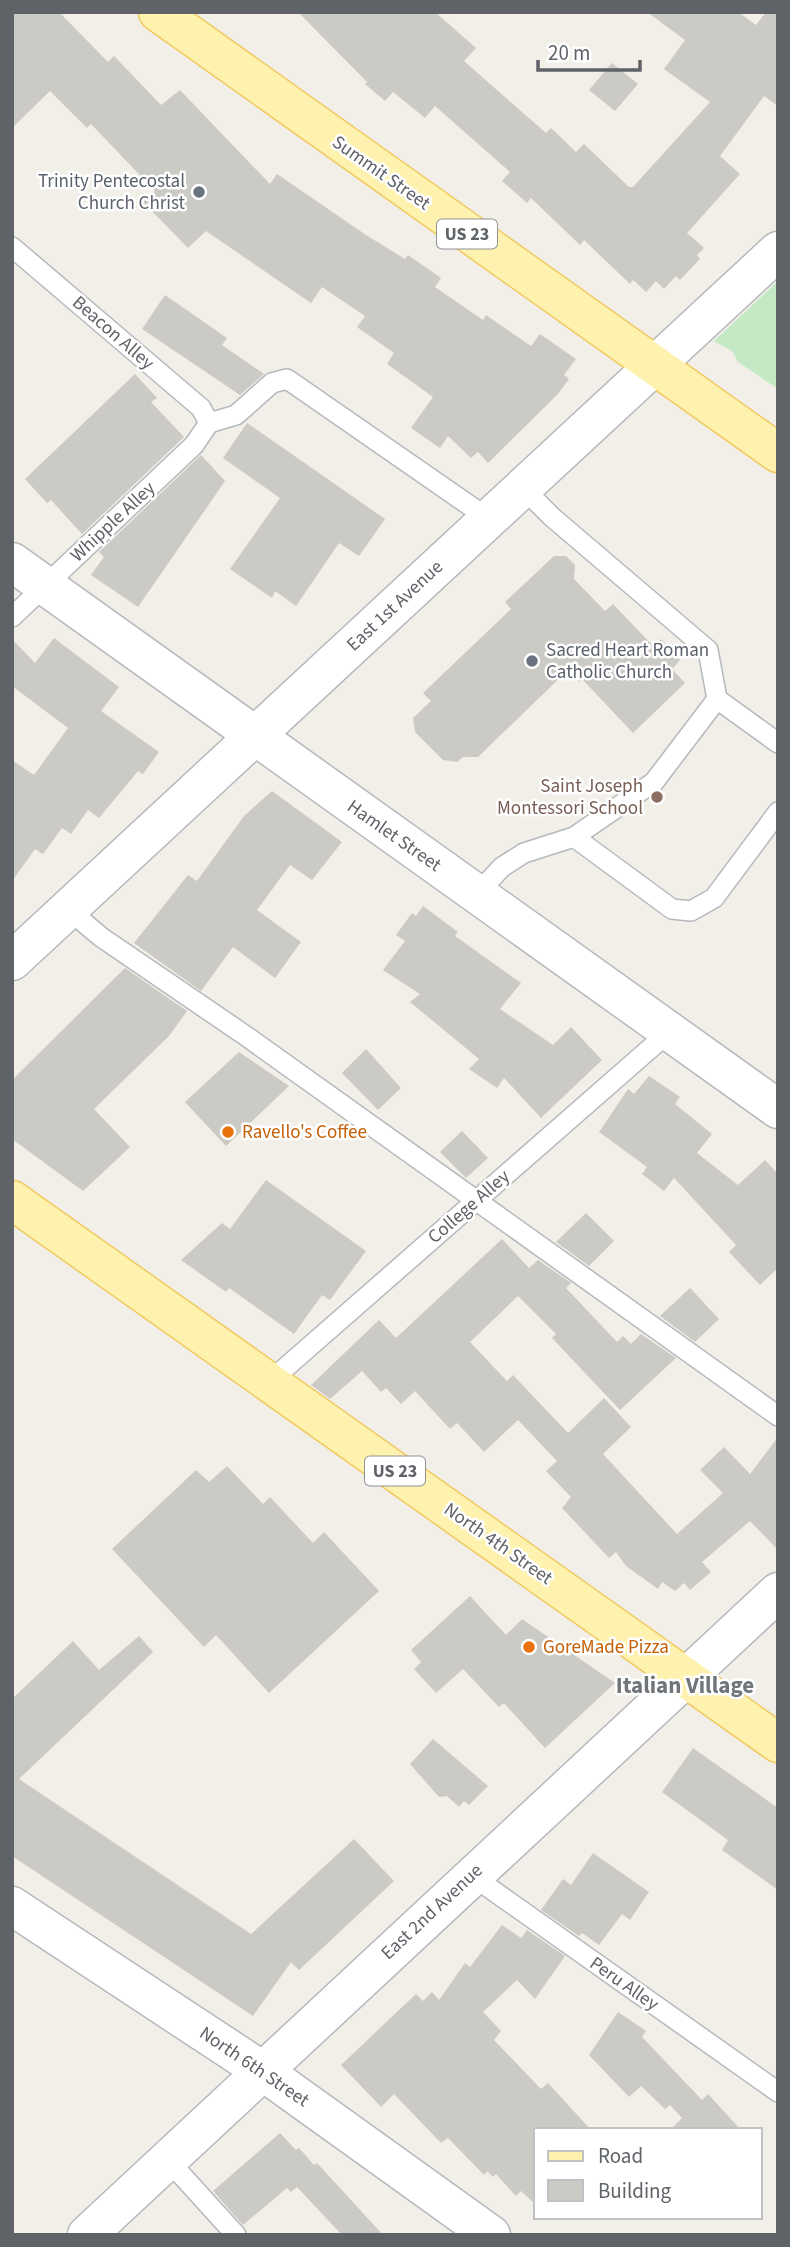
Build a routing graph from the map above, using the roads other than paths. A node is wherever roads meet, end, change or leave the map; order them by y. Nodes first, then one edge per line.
1 (158, 12) edge
2 (12, 247) edge
3 (778, 251) edge
4 (654, 366) junction
5 (209, 423) junction
6 (778, 453) edge
7 (523, 488) junction
8 (489, 519) junction
9 (12, 562) edge
10 (46, 586) junction
11 (12, 617) edge
12 (717, 699) junction
13 (255, 737) junction
14 (778, 743) edge
15 (778, 812) edge
16 (574, 837) junction
17 (476, 895) junction
18 (68, 910) junction
19 (12, 961) edge
20 (669, 1032) junction
21 (778, 1109) edge
22 (12, 1200) edge
23 (476, 1201) junction
24 (269, 1382) junction
25 (778, 1416) edge
26 (778, 1592) edge
27 (684, 1678) junction
28 (778, 1743) edge
29 (471, 1875) junction
30 (12, 1906) edge
31 (261, 2070) junction
32 (778, 2092) edge
33 (167, 2160) junction
34 (87, 2235) edge
35 (236, 2235) edge
36 (491, 2235) edge

1 - 4 main road, Summit Street / US 23
2 - 5 lane, Beacon Alley
3 - 4 street, East 1st Avenue
4 - 6 main road, Summit Street / US 23
4 - 7 street, East 1st Avenue
5 - 8 lane
5 - 10 lane, Whipple Alley
7 - 8 street, East 1st Avenue
7 - 12 lane
8 - 13 street, East 1st Avenue
9 - 10 street, Hamlet Street
10 - 11 lane, Whipple Alley
10 - 13 street, Hamlet Street
12 - 14 lane
12 - 16 lane
13 - 17 street, Hamlet Street
13 - 18 street, East 1st Avenue
15 - 16 lane
16 - 17 lane
17 - 20 street, Hamlet Street
18 - 19 street, East 1st Avenue
18 - 23 lane
20 - 21 street, Hamlet Street
20 - 23 lane, College Alley
22 - 24 main road, North 4th Street / US 23
23 - 24 lane, College Alley
23 - 25 lane
24 - 27 main road, North 4th Street / US 23
26 - 27 street, East 2nd Avenue
27 - 28 main road, North 4th Street / US 23
27 - 29 street, East 2nd Avenue
29 - 31 street, East 2nd Avenue
29 - 32 lane, Peru Alley
30 - 31 street, North 6th Street
31 - 33 street, East 2nd Avenue
31 - 36 street, North 6th Street
33 - 34 street, East 2nd Avenue
33 - 35 lane

